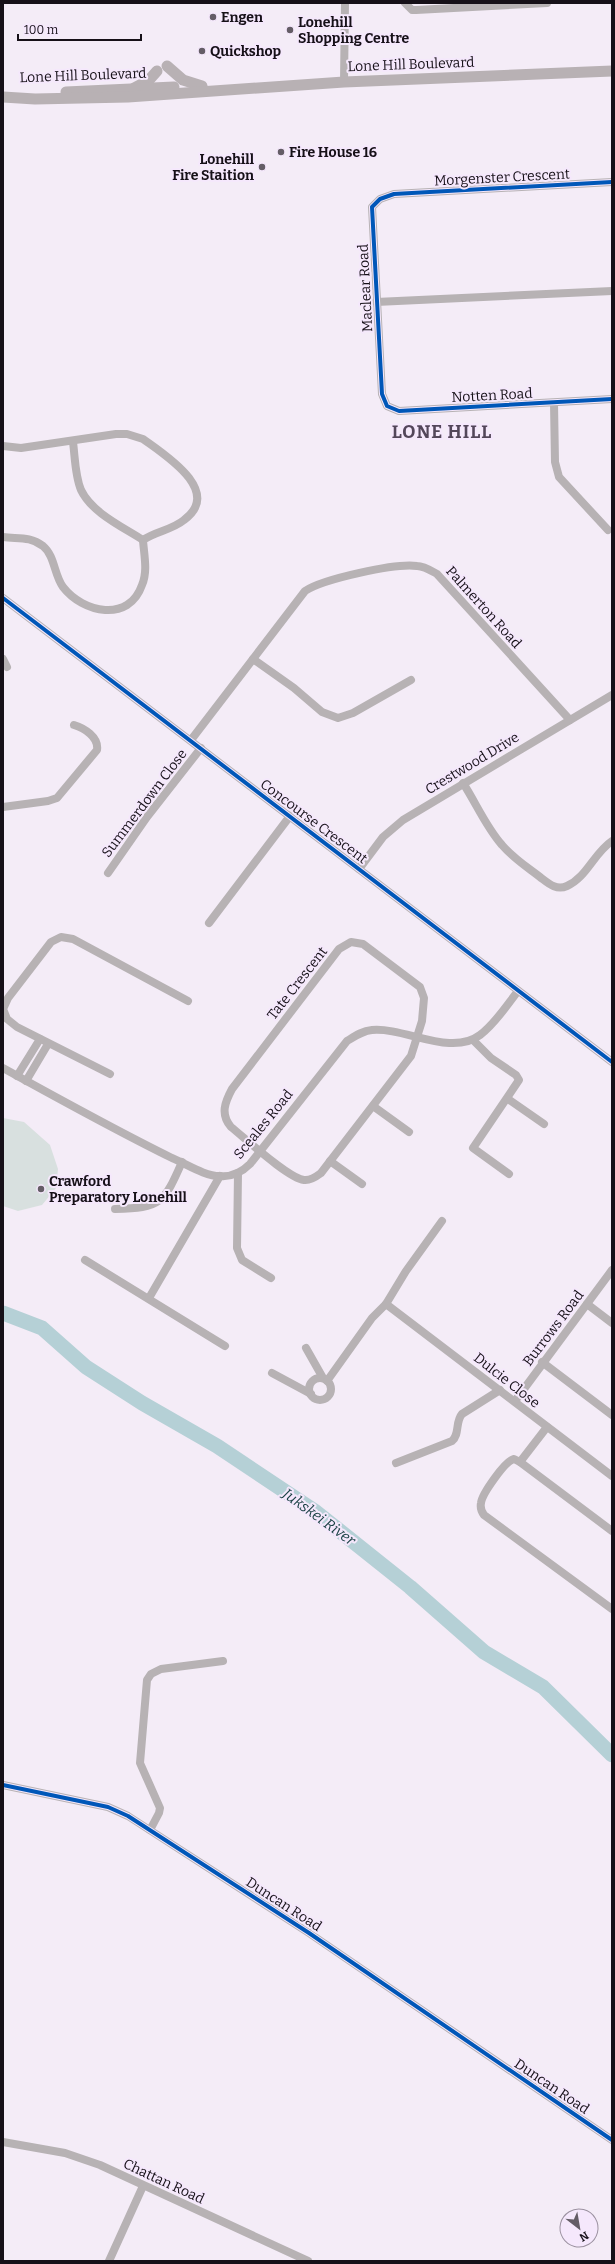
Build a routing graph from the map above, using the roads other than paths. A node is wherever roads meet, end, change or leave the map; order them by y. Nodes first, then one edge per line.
1 (345, 3) edge
2 (405, 3) edge
3 (547, 3) edge
4 (486, 5) edge
5 (612, 71) edge
6 (344, 82) junction
7 (207, 88) junction
8 (132, 89) junction
9 (3, 92) edge
10 (3, 97) edge
11 (612, 182) edge
12 (394, 194) joint
13 (612, 291) edge
14 (376, 302) junction
15 (382, 394) joint
16 (612, 399) edge
17 (554, 403) junction
18 (73, 442) junction
19 (3, 446) edge
20 (608, 530) dead end
21 (3, 537) edge
22 (143, 540) junction
23 (3, 598) edge
24 (253, 659) junction
25 (411, 680) dead end
26 (612, 695) edge
27 (570, 720) junction
28 (74, 725) dead end
29 (190, 740) junction
30 (201, 748) junction
31 (463, 783) junction
32 (3, 807) edge
33 (290, 816) junction
34 (612, 841) edge
35 (359, 869) junction
36 (108, 873) dead end
37 (209, 923) dead end
38 (518, 991) junction
39 (188, 1001) dead end
40 (416, 1036) junction
41 (40, 1039) junction
42 (473, 1040) junction
43 (48, 1044) junction
44 (612, 1062) edge
45 (3, 1068) edge
46 (110, 1074) dead end
47 (17, 1076) junction
48 (26, 1081) junction
49 (508, 1099) junction
50 (373, 1106) junction
51 (544, 1124) dead end
52 (410, 1132) dead end
53 (259, 1149) junction
54 (330, 1161) junction
55 (182, 1162) junction
56 (238, 1173) junction
57 (509, 1174) dead end
58 (220, 1176) junction
59 (362, 1184) dead end
60 (115, 1209) dead end
61 (442, 1220) dead end
62 (85, 1260) dead end
63 (612, 1270) edge
64 (272, 1278) dead end
65 (149, 1298) junction
66 (386, 1304) junction
67 (587, 1304) junction
68 (612, 1323) edge
69 (225, 1346) dead end
70 (306, 1348) dead end
71 (542, 1362) junction
72 (272, 1373) dead end
73 (325, 1379) junction
74 (500, 1390) junction
75 (311, 1394) junction
76 (515, 1401) junction
77 (612, 1414) edge
78 (547, 1427) junction
79 (396, 1462) dead end
80 (520, 1462) junction
81 (612, 1476) edge
82 (612, 1531) edge
83 (612, 1609) edge
84 (223, 1661) dead end
85 (3, 1785) edge
86 (150, 1830) junction
87 (612, 2140) edge
88 (3, 2142) edge
89 (142, 2186) junction
90 (109, 2261) edge
91 (308, 2261) edge

1 - 6 street
2 - 4 street
3 - 4 street
5 - 6 street, Lone Hill Boulevard
6 - 7 street, Lone Hill Boulevard
7 - 8 street, Lone Hill Boulevard
7 - 8 street
7 - 10 street, Lone Hill Boulevard
8 - 9 street, Lone Hill Boulevard
11 - 12 street, Morgenster Crescent
12 - 14 street, Maclear Road
13 - 14 street
14 - 15 street, Maclear Road
15 - 17 street, Notten Road
16 - 17 street, Notten Road
17 - 20 street
18 - 19 street
18 - 22 street
18 - 22 street
21 - 22 street
23 - 29 street, Concourse Crescent
24 - 25 street
24 - 27 street, Palmerton Road
24 - 29 street, Palmerton Road
26 - 27 street, Crestwood Drive
27 - 31 street, Crestwood Drive
28 - 32 street
29 - 30 street, Concourse Crescent
30 - 33 street, Concourse Crescent
30 - 36 street, Summerdown Close
31 - 34 street
31 - 35 street, Crestwood Drive
33 - 35 street, Concourse Crescent
33 - 37 street
35 - 38 street, Concourse Crescent
38 - 42 street
38 - 44 street, Concourse Crescent
39 - 41 street
40 - 42 street, Sceales Road
40 - 50 street
40 - 53 street, Sceales Road
40 - 53 street, Tate Crescent
41 - 43 street
41 - 47 street
42 - 49 street
43 - 46 street
43 - 48 street
45 - 47 street, Sceales Road
47 - 48 street, Sceales Road
48 - 55 street, Sceales Road
49 - 51 street
49 - 57 street
50 - 52 street
50 - 54 street
53 - 54 street
53 - 56 street, Sceales Road
54 - 59 street
55 - 58 street, Sceales Road
55 - 60 street
56 - 58 street, Sceales Road
56 - 64 street
58 - 65 street
61 - 66 street
62 - 65 street
63 - 67 street, Burrows Road
65 - 69 street
66 - 73 street
66 - 74 street, Dulcie Close
67 - 68 street
67 - 71 street, Burrows Road
70 - 73 street
71 - 76 street, Burrows Road
71 - 77 street
72 - 75 street
73 - 75 street
73 - 75 street
74 - 76 street, Dulcie Close
74 - 79 street
76 - 78 street, Dulcie Close
78 - 80 street
78 - 81 street, Dulcie Close
80 - 82 street
80 - 83 street
84 - 86 street
85 - 86 street, Duncan Road
86 - 87 street, Duncan Road
88 - 89 street, Chattan Road
89 - 90 street
89 - 91 street, Chattan Road

